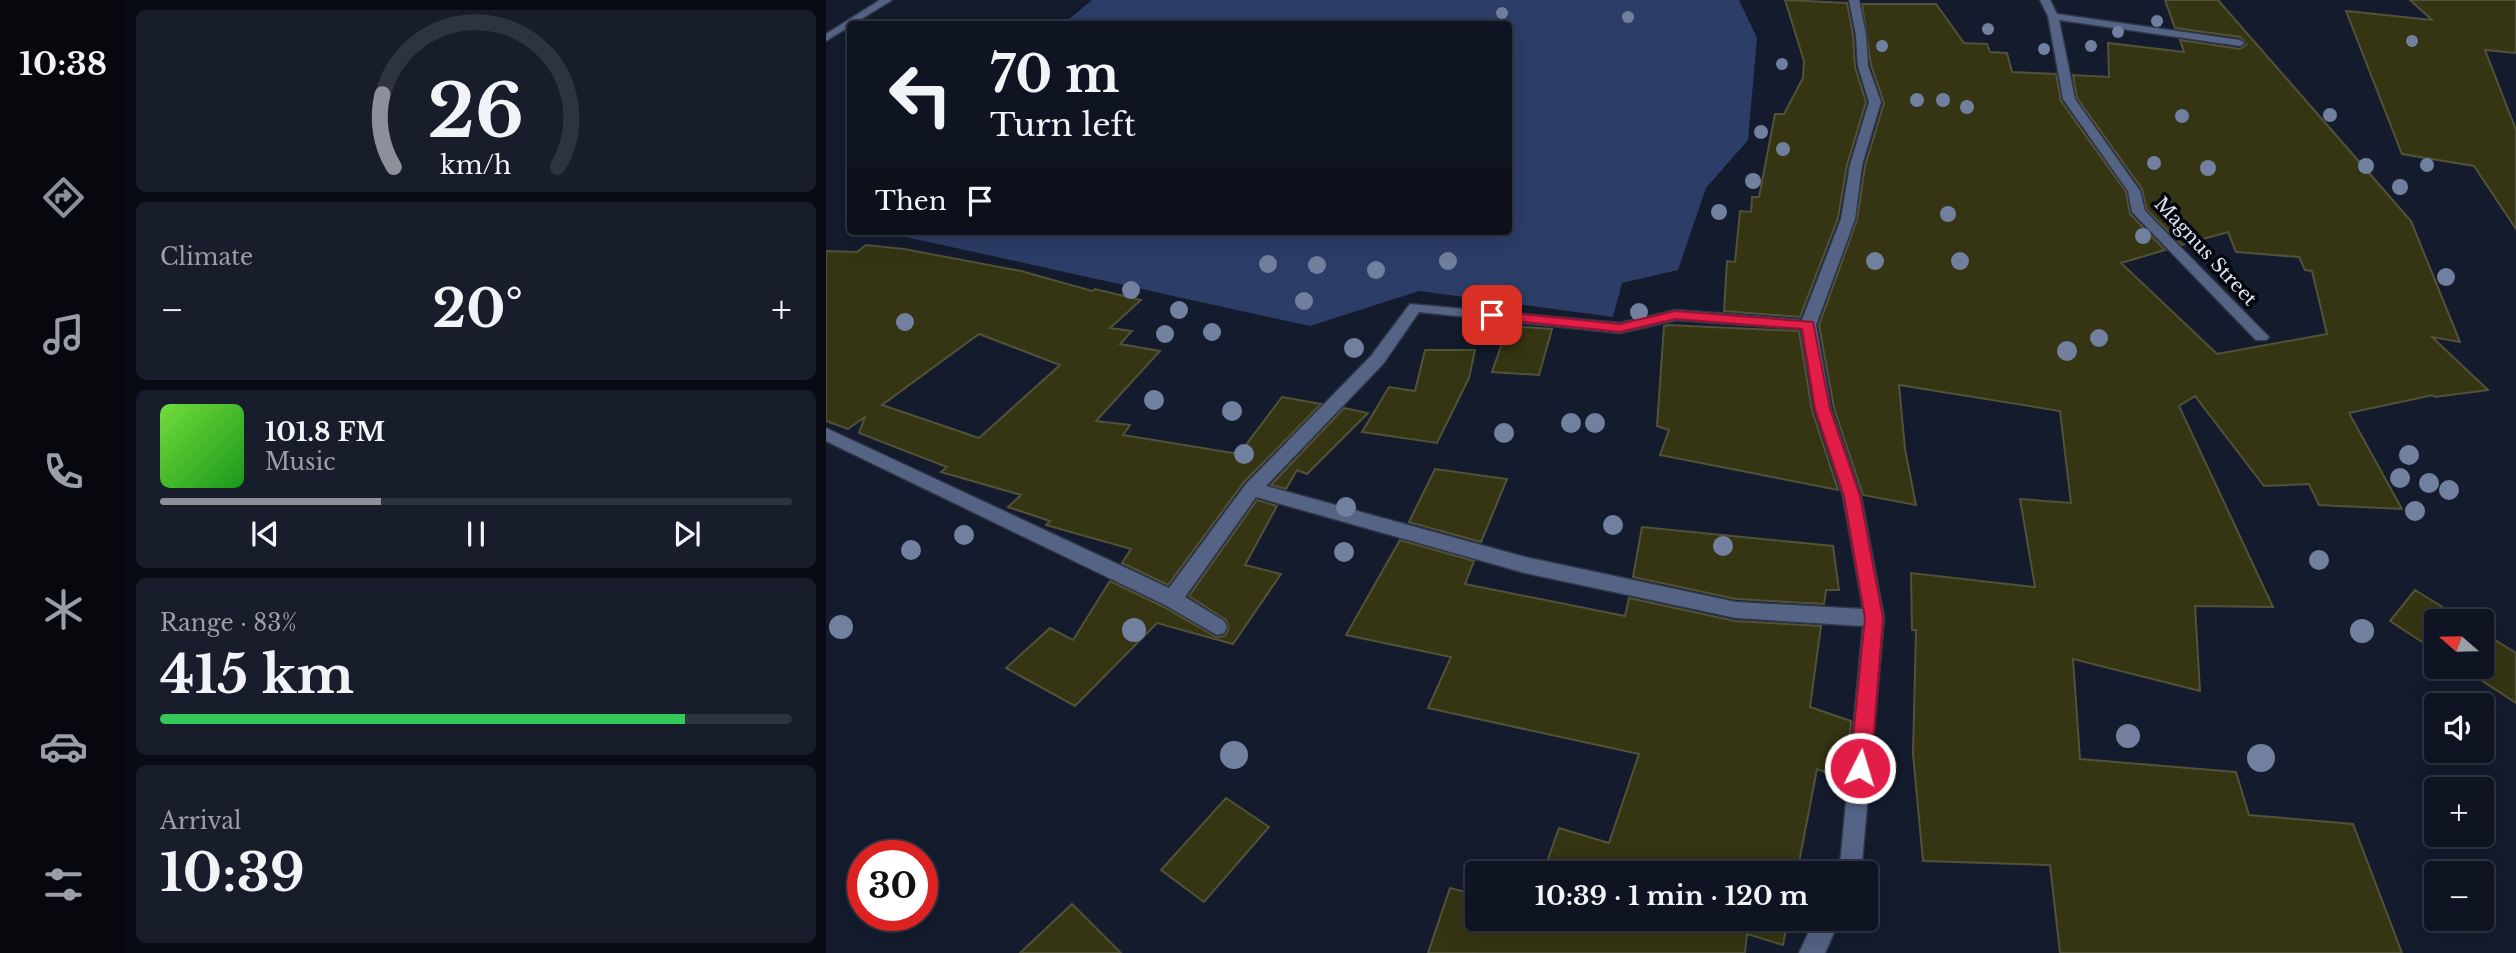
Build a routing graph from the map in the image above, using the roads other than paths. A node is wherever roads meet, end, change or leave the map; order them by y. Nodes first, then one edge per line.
1 (887, 0) edge
2 (1854, 0) edge
3 (2045, 0) edge
4 (2053, 16) junction
5 (853, 21) edge
6 (847, 25) edge
7 (826, 38) edge
8 (2240, 43) dead end
9 (1808, 325) junction
10 (2261, 337) dead end
11 (826, 434) edge
12 (1252, 489) junction
13 (1172, 599) junction
14 (1874, 618) junction
15 (1217, 627) dead end
16 (1853, 861) edge
17 (1822, 931) edge
18 (1812, 953) edge

1 - 5 street
2 - 9 street
3 - 4 street, Magnus Street
4 - 8 street
4 - 10 street, Magnus Street
6 - 7 street
9 - 12 street
9 - 14 street
11 - 13 street
12 - 13 street
12 - 14 street
13 - 15 street
14 - 16 street
17 - 18 street

